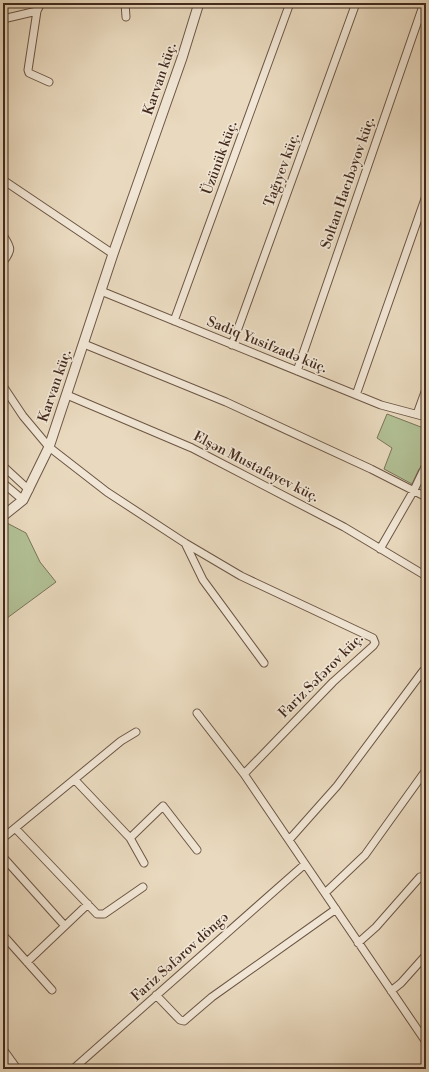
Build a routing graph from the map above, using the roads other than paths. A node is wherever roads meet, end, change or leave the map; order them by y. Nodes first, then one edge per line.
1 (41, 3) edge
2 (126, 3) edge
3 (199, 3) edge
4 (290, 3) edge
5 (356, 3) edge
6 (424, 3) edge
7 (37, 11) junction
8 (126, 16) dead end
9 (3, 19) edge
10 (49, 82) dead end
11 (3, 180) edge
12 (426, 196) edge
13 (3, 235) edge
14 (113, 254) junction
15 (3, 262) edge
16 (101, 291) junction
17 (174, 321) junction
18 (84, 344) junction
19 (232, 345) junction
20 (297, 371) junction
21 (3, 386) edge
22 (426, 389) edge
23 (67, 395) junction
24 (356, 395) junction
25 (417, 414) junction
26 (426, 417) edge
27 (49, 447) junction
28 (426, 465) edge
29 (3, 466) edge
30 (3, 483) edge
31 (29, 490) junction
32 (414, 490) junction
33 (426, 497) edge
34 (23, 500) junction
35 (3, 516) edge
36 (185, 543) junction
37 (380, 549) junction
38 (426, 576) edge
39 (264, 663) dead end
40 (423, 671) dead end
41 (198, 713) dead end
42 (136, 732) dead end
43 (426, 770) edge
44 (244, 774) junction
45 (74, 780) junction
46 (15, 828) junction
47 (3, 838) edge
48 (130, 838) junction
49 (289, 840) junction
50 (197, 850) dead end
51 (3, 857) edge
52 (144, 863) dead end
53 (305, 864) junction
54 (420, 877) dead end
55 (143, 887) dead end
56 (325, 893) junction
57 (88, 904) junction
58 (336, 909) junction
59 (65, 926) junction
60 (3, 935) edge
61 (358, 943) junction
62 (426, 955) edge
63 (27, 962) junction
64 (52, 990) dead end
65 (391, 991) junction
66 (156, 995) junction
67 (425, 1040) edge
68 (3, 1051) edge
69 (16, 1069) edge
70 (73, 1069) edge

1 - 7 street
2 - 8 street
3 - 14 street, Karvan küç.
4 - 17 street, Üzünük küç.
5 - 19 street, Tağıyev küç.
6 - 20 street, Soltan Hacıbəyov küç.
7 - 9 street
7 - 10 street
11 - 14 street
12 - 24 street
13 - 15 street
14 - 16 street, Karvan küç.
16 - 17 street, Sadiq Yusifzadə küç.
16 - 18 street, Karvan küç.
17 - 19 street, Sadiq Yusifzadə küç.
18 - 23 street, Karvan küç.
18 - 32 street
19 - 20 street, Sadiq Yusifzadə küç.
20 - 24 street, Sadiq Yusifzadə küç.
21 - 27 street, Fariz Səfərov küç.
22 - 25 street
23 - 27 street, Karvan küç.
23 - 37 street, Elşən Mustafayev küç.
24 - 25 street, Sadiq Yusifzadə küç.
25 - 26 street, Sadiq Yusifzadə küç.
27 - 31 street, Karvan küç.
27 - 36 street, Fariz Səfərov küç.
28 - 32 street
29 - 31 street
30 - 34 street
31 - 34 street, Karvan küç.
32 - 33 street
32 - 37 street
34 - 35 street, Karvan küç.
36 - 39 street
36 - 44 street, Fariz Səfərov küç.
37 - 38 street, Elşən Mustafayev küç.
40 - 49 street
41 - 44 street
42 - 45 street
43 - 56 street
44 - 49 street
45 - 46 street
45 - 48 street
46 - 47 street
46 - 57 street
48 - 50 street
48 - 52 street
49 - 53 street
51 - 59 street
53 - 56 street
53 - 66 street, Fariz Səfərov döngə
54 - 61 street
55 - 57 street
56 - 58 street
57 - 59 street
58 - 61 street
58 - 66 street
59 - 63 street
60 - 63 street
61 - 65 street
62 - 65 street
63 - 64 street
65 - 67 street
66 - 70 street, Fariz Səfərov döngə
68 - 69 street

